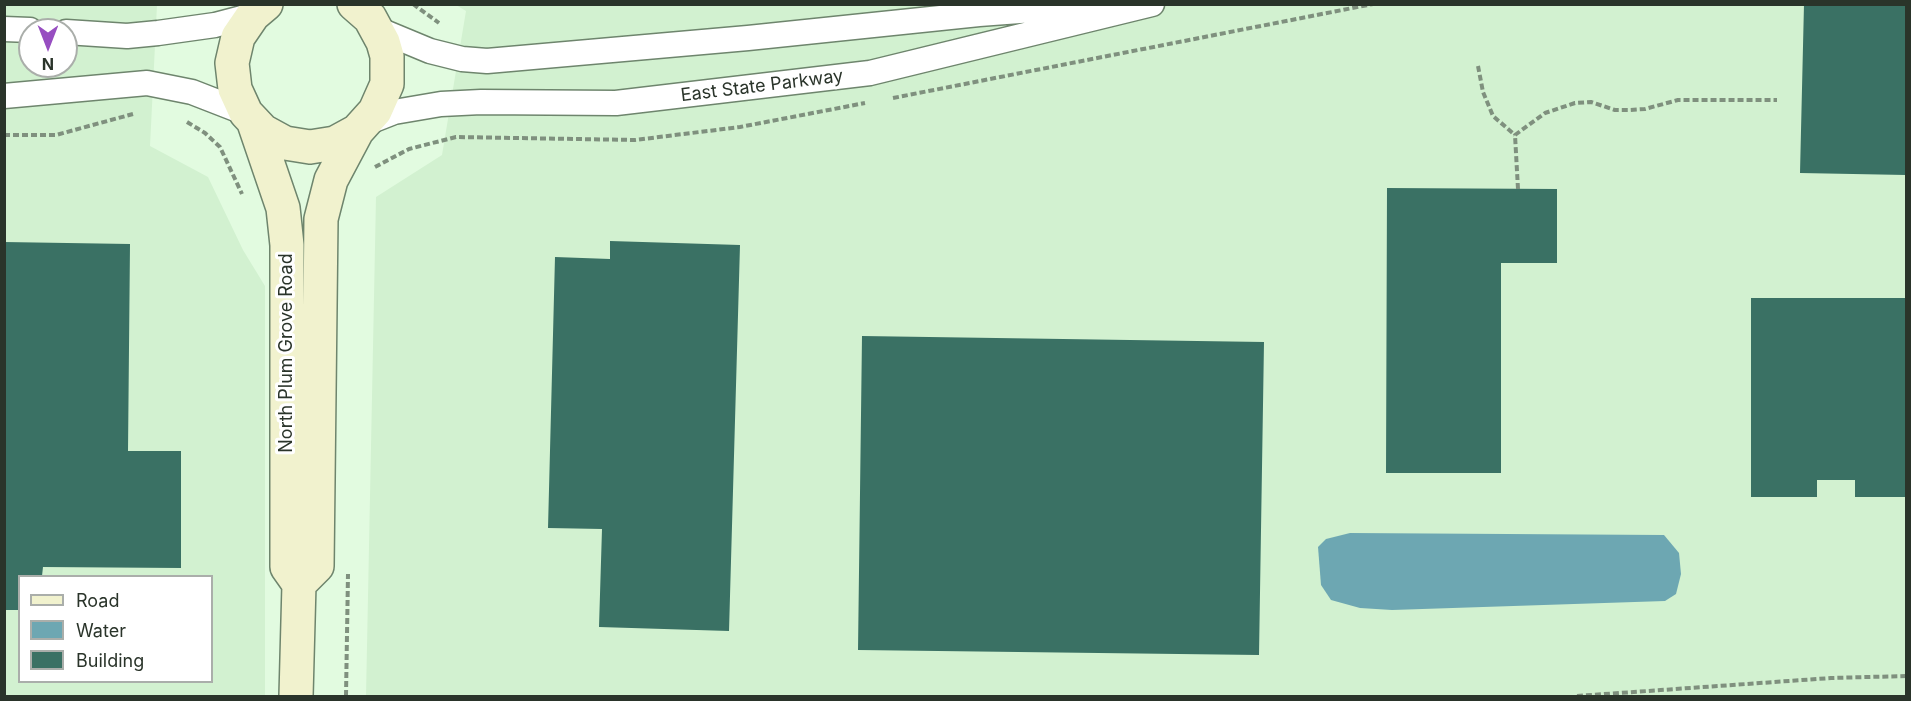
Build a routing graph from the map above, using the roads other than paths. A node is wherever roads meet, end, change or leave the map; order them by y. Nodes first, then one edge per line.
1 (1112, 4) edge
2 (1152, 4) edge
3 (262, 8) edge
4 (366, 14) edge
5 (78, 33) edge
6 (4, 96) edge
7 (250, 118) junction
8 (362, 127) junction
9 (299, 584) junction
10 (297, 696) edge

1 - 4 street
2 - 8 street, East State Parkway
3 - 5 street
3 - 7 street, North Plum Grove Road
4 - 8 street, North Plum Grove Road
6 - 7 street
7 - 8 street
7 - 9 street, North Plum Grove Road
8 - 9 street, North Plum Grove Road
9 - 10 street, North Plum Grove Road

